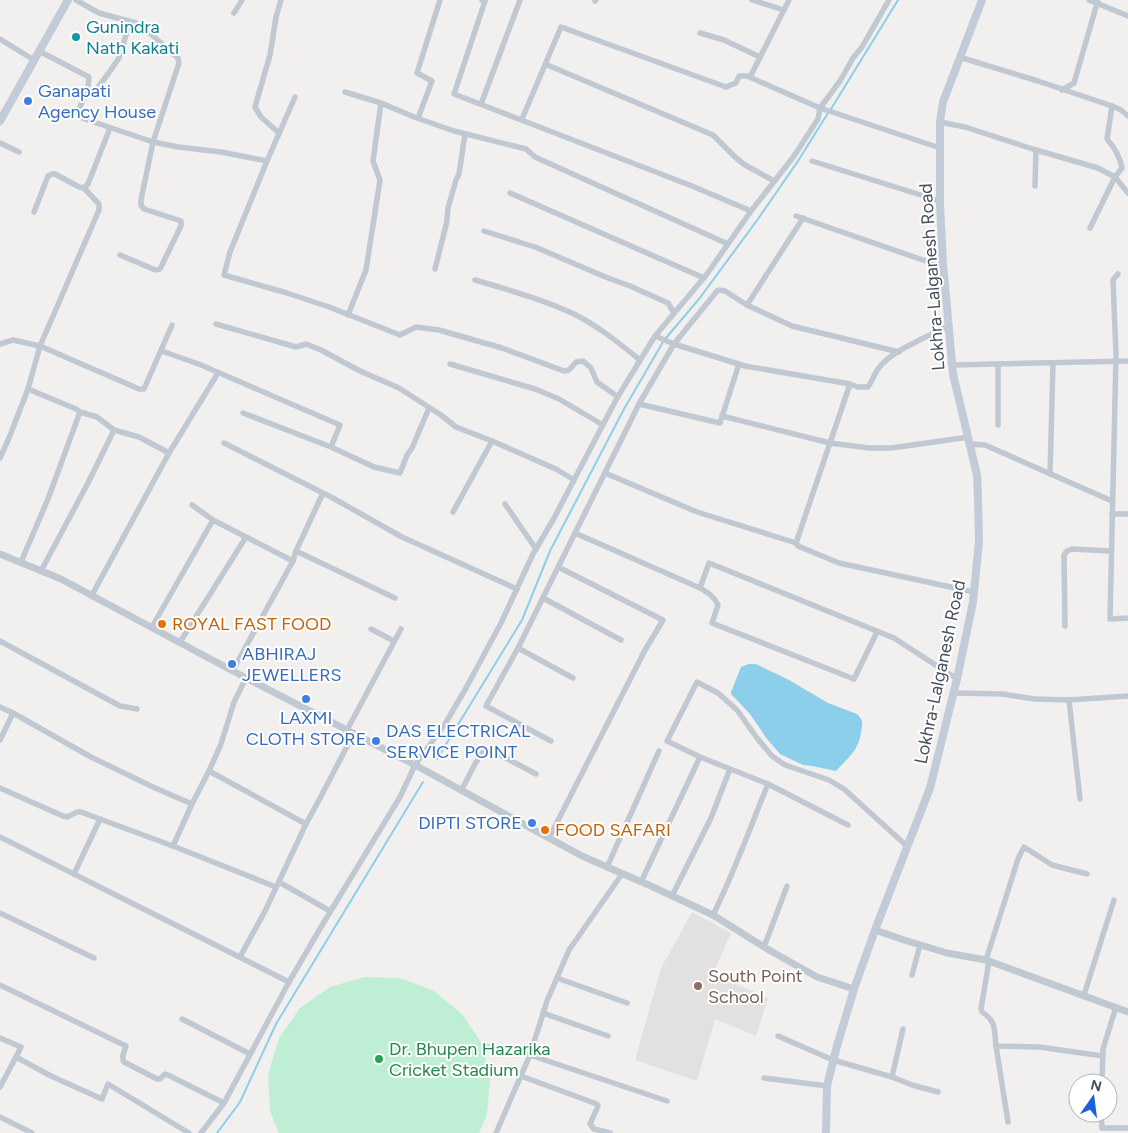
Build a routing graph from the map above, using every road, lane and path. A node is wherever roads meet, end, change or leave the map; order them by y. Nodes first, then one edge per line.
1 (68, 0) edge
2 (76, 0) edge
3 (242, 0) edge
4 (280, 0) edge
5 (440, 0) edge
6 (482, 0) edge
7 (520, 0) edge
8 (752, 0) edge
9 (789, 0) edge
10 (889, 0) edge
11 (982, 0) edge
12 (1089, 0) edge
13 (1098, 2) edge
14 (784, 10) junction
15 (234, 12) dead end
16 (1128, 16) edge
17 (130, 22) junction
18 (700, 33) dead end
19 (0, 39) edge
20 (39, 51) junction
21 (760, 57) junction
22 (959, 58) junction
23 (34, 60) junction
24 (545, 64) junction
25 (750, 77) junction
26 (96, 90) dead end
27 (1062, 90) junction
28 (345, 92) dead end
29 (295, 97) dead end
30 (381, 103) junction
31 (481, 104) junction
32 (1112, 106) junction
33 (823, 109) junction
34 (1128, 116) edge
35 (418, 118) junction
36 (522, 119) junction
37 (0, 121) edge
38 (940, 122) junction
39 (110, 128) junction
40 (279, 133) junction
41 (465, 134) junction
42 (153, 142) junction
43 (0, 143) edge
44 (940, 148) junction
45 (1036, 150) junction
46 (19, 152) dead end
47 (812, 160) dead end
48 (266, 161) junction
49 (1115, 177) junction
50 (774, 181) junction
51 (1035, 186) dead end
52 (84, 188) junction
53 (1128, 192) edge
54 (510, 193) dead end
55 (940, 201) junction
56 (751, 211) junction
57 (34, 212) dead end
58 (796, 216) dead end
59 (803, 218) junction
60 (1090, 228) dead end
61 (484, 231) dead end
62 (728, 244) junction
63 (120, 255) dead end
64 (943, 267) junction
65 (435, 269) dead end
66 (1118, 274) dead end
67 (704, 278) junction
68 (476, 280) dead end
69 (747, 305) junction
70 (674, 313) junction
71 (348, 315) junction
72 (216, 324) dead end
73 (172, 325) dead end
74 (949, 326) junction
75 (657, 337) junction
76 (673, 343) junction
77 (0, 344) edge
78 (40, 346) junction
79 (162, 351) junction
80 (899, 352) junction
81 (640, 360) junction
82 (1116, 361) junction
83 (1128, 361) edge
84 (1053, 363) junction
85 (450, 364) dead end
86 (738, 364) junction
87 (998, 364) junction
88 (953, 366) junction
89 (218, 373) junction
90 (850, 384) junction
91 (28, 389) junction
92 (618, 397) junction
93 (639, 404) junction
94 (429, 408) junction
95 (80, 412) junction
96 (243, 413) dead end
97 (722, 416) junction
98 (604, 425) junction
99 (998, 425) dead end
100 (114, 430) junction
101 (492, 441) junction
102 (969, 441) junction
103 (224, 443) dead end
104 (830, 443) junction
105 (332, 447) junction
106 (169, 453) junction
107 (0, 458) edge
108 (605, 473) junction
109 (1050, 474) junction
110 (574, 480) junction
111 (322, 493) junction
112 (1112, 501) junction
113 (505, 504) dead end
114 (192, 505) dead end
115 (453, 512) dead end
116 (1112, 514) junction
117 (1128, 514) edge
118 (213, 520) junction
119 (575, 533) junction
120 (246, 537) junction
121 (796, 543) junction
122 (536, 549) junction
123 (296, 551) junction
124 (1111, 551) junction
125 (0, 554) edge
126 (293, 561) junction
127 (20, 562) junction
128 (558, 567) junction
129 (41, 571) junction
130 (700, 588) junction
131 (516, 590) junction
132 (974, 592) junction
133 (92, 595) junction
134 (394, 598) dead end
135 (543, 598) junction
136 (1128, 618) edge
137 (1065, 626) dead end
138 (152, 627) junction
139 (371, 629) dead end
140 (401, 629) dead end
141 (877, 632) junction
142 (621, 640) dead end
143 (0, 641) edge
144 (394, 641) junction
145 (180, 642) junction
146 (518, 648) junction
147 (233, 670) junction
148 (246, 678) junction
149 (573, 678) dead end
150 (957, 679) junction
151 (954, 693) junction
152 (1128, 697) edge
153 (1069, 700) junction
154 (0, 707) edge
155 (138, 709) dead end
156 (13, 714) junction
157 (350, 731) junction
158 (0, 740) edge
159 (551, 741) dead end
160 (659, 751) dead end
161 (700, 757) junction
162 (415, 766) junction
163 (730, 769) junction
164 (209, 771) junction
165 (536, 774) dead end
166 (768, 784) junction
167 (0, 788) edge
168 (461, 790) junction
169 (1080, 799) dead end
170 (192, 804) junction
171 (100, 819) junction
172 (306, 824) junction
173 (848, 825) dead end
174 (0, 837) edge
175 (549, 838) junction
176 (172, 846) junction
177 (908, 846) junction
178 (607, 867) junction
179 (74, 874) junction
180 (622, 874) junction
181 (1087, 874) dead end
182 (641, 882) junction
183 (278, 885) junction
184 (787, 886) dead end
185 (672, 896) junction
186 (1114, 900) dead end
187 (330, 911) junction
188 (0, 913) edge
189 (713, 915) junction
190 (875, 930) junction
191 (920, 945) junction
192 (764, 947) junction
193 (240, 957) junction
194 (94, 958) dead end
195 (988, 960) junction
196 (912, 975) dead end
197 (557, 978) junction
198 (289, 982) junction
199 (0, 986) edge
200 (854, 989) junction
201 (1084, 995) junction
202 (627, 1003) dead end
203 (1116, 1007) junction
204 (1128, 1012) edge
205 (543, 1013) junction
206 (182, 1019) dead end
207 (903, 1029) dead end
208 (608, 1036) dead end
209 (778, 1036) dead end
210 (0, 1038) edge
211 (996, 1046) junction
212 (487, 1047) dead end
213 (250, 1054) junction
214 (530, 1055) junction
215 (1103, 1056) junction
216 (16, 1057) junction
217 (833, 1060) junction
218 (1102, 1073) edge
219 (521, 1076) junction
220 (892, 1077) junction
221 (764, 1078) dead end
222 (827, 1086) junction
223 (0, 1087) edge
224 (938, 1092) dead end
225 (667, 1101) dead end
226 (224, 1103) junction
227 (0, 1117) edge
228 (1008, 1122) dead end
229 (1128, 1128) edge
230 (1101, 1130) edge
231 (32, 1133) edge
232 (189, 1133) edge
233 (201, 1133) edge
234 (496, 1133) edge
235 (610, 1133) edge
236 (826, 1133) edge

1 - 20 main road
2 - 17 street
3 - 15 street
4 - 40 street
5 - 35 street
6 - 31 street
7 - 31 street
8 - 14 street
9 - 14 street
10 - 33 street
11 - 22 main road, Lokhra-Lalganesh Road
12 - 13 street
13 - 16 street
13 - 27 street
14 - 21 street
17 - 26 street
17 - 42 street
18 - 21 street
19 - 23 street
20 - 23 main road
20 - 39 street
21 - 25 street
22 - 27 street
22 - 38 main road, Lokhra-Lalganesh Road
23 - 37 main road
24 - 25 street
24 - 36 street
24 - 50 street
25 - 33 street
27 - 32 street
28 - 30 street
29 - 40 street
30 - 35 street
30 - 71 street
31 - 36 street
32 - 34 street
32 - 49 street
33 - 44 street
33 - 50 street
35 - 41 street
36 - 56 street
38 - 44 main road, Lokhra-Lalganesh Road
38 - 45 street
39 - 42 street
39 - 52 street
40 - 48 street
41 - 62 street
41 - 65 street
42 - 48 street
42 - 63 street
43 - 46 street
44 - 55 main road, Lokhra-Lalganesh Road
45 - 49 street
45 - 51 street
47 - 55 street
48 - 71 street
49 - 53 street
49 - 60 street
50 - 56 street
52 - 57 street
52 - 78 street
54 - 67 street
55 - 64 main road, Lokhra-Lalganesh Road
56 - 62 street
58 - 59 street
59 - 64 street
59 - 69 street
61 - 70 street
62 - 67 street
64 - 74 main road, Lokhra-Lalganesh Road
66 - 82 street
67 - 70 street
68 - 81 street
69 - 76 street
69 - 80 street
70 - 75 street
71 - 92 street
72 - 94 street
73 - 79 street
74 - 80 street
74 - 88 main road, Lokhra-Lalganesh Road
75 - 76 street
75 - 81 street
76 - 86 street
76 - 93 street
77 - 78 street
78 - 79 street
78 - 91 street
79 - 89 street
80 - 90 street
81 - 92 street
82 - 83 street
82 - 84 street
82 - 112 street
84 - 87 street
84 - 109 street
85 - 98 street
86 - 90 street
86 - 97 street
87 - 88 street
87 - 99 street
88 - 102 main road, Lokhra-Lalganesh Road
89 - 105 street
89 - 106 street
90 - 104 street
91 - 95 street
91 - 107 street
92 - 98 street
93 - 97 street
93 - 108 street
94 - 101 street
94 - 105 street
95 - 100 street
95 - 127 street
96 - 105 street
97 - 104 street
98 - 110 street
100 - 106 street
100 - 129 street
101 - 110 street
101 - 115 street
102 - 104 street
102 - 109 street
102 - 132 main road, Lokhra-Lalganesh Road
103 - 111 street
104 - 121 street
106 - 133 street
108 - 119 street
108 - 121 street
109 - 112 street
110 - 122 street
111 - 123 street
111 - 131 street
112 - 116 street
113 - 122 street
114 - 118 street
116 - 117 street
116 - 124 street
118 - 120 street
118 - 138 street
119 - 128 street
119 - 130 street
120 - 126 street
120 - 145 street
121 - 132 street
122 - 131 street
123 - 126 street
123 - 134 street
124 - 136 street
124 - 137 street
125 - 127 street
126 - 147 street
127 - 129 street
128 - 135 street
128 - 175 street
129 - 133 street
130 - 141 street
130 - 141 street
131 - 162 street
132 - 150 main road, Lokhra-Lalganesh Road
133 - 138 street
135 - 142 street
135 - 146 street
138 - 145 street
139 - 144 street
140 - 144 street
141 - 150 street
143 - 155 street
144 - 157 street
145 - 147 street
146 - 149 street
146 - 159 street
147 - 148 street
148 - 157 street
148 - 164 street
150 - 151 main road, Lokhra-Lalganesh Road
151 - 153 street
151 - 177 main road, Lokhra-Lalganesh Road
152 - 153 street
153 - 169 street
154 - 156 street
156 - 158 street
156 - 170 street
157 - 162 street
157 - 172 street
160 - 178 street
161 - 163 street
161 - 177 street
161 - 182 street
162 - 168 street
162 - 187 street
163 - 166 street
163 - 185 street
164 - 170 street
164 - 172 street
165 - 168 street
166 - 173 street
166 - 189 street
167 - 171 street
168 - 175 street
170 - 176 street
171 - 176 street
171 - 179 street
172 - 183 street
174 - 179 street
175 - 178 street
176 - 183 street
177 - 190 main road, Lokhra-Lalganesh Road
178 - 180 street
179 - 193 street
180 - 182 street
180 - 197 street
181 - 195 street
182 - 185 street
183 - 187 street
183 - 193 street
184 - 192 street
185 - 189 street
186 - 201 street
187 - 198 street
188 - 194 street
189 - 192 street
190 - 191 street
190 - 200 main road, Lokhra-Lalganesh Road
191 - 195 street
191 - 196 street
192 - 200 street
193 - 198 street
195 - 201 street
195 - 211 street
197 - 202 street
197 - 205 street
198 - 213 street
199 - 226 street
200 - 217 main road, Lokhra-Lalganesh Road
201 - 203 street
203 - 204 street
203 - 215 street
205 - 208 street
205 - 214 street
206 - 213 street
207 - 220 street
209 - 217 street
210 - 216 street
211 - 215 street
211 - 228 street
212 - 214 street
213 - 226 street
214 - 219 street
214 - 225 street
215 - 218 street
216 - 223 street
216 - 232 street
217 - 220 street
217 - 222 main road, Lokhra-Lalganesh Road
219 - 234 street
219 - 235 street
220 - 224 street
221 - 222 street
222 - 236 main road, Lokhra-Lalganesh Road
226 - 233 street
227 - 231 street
229 - 230 street

